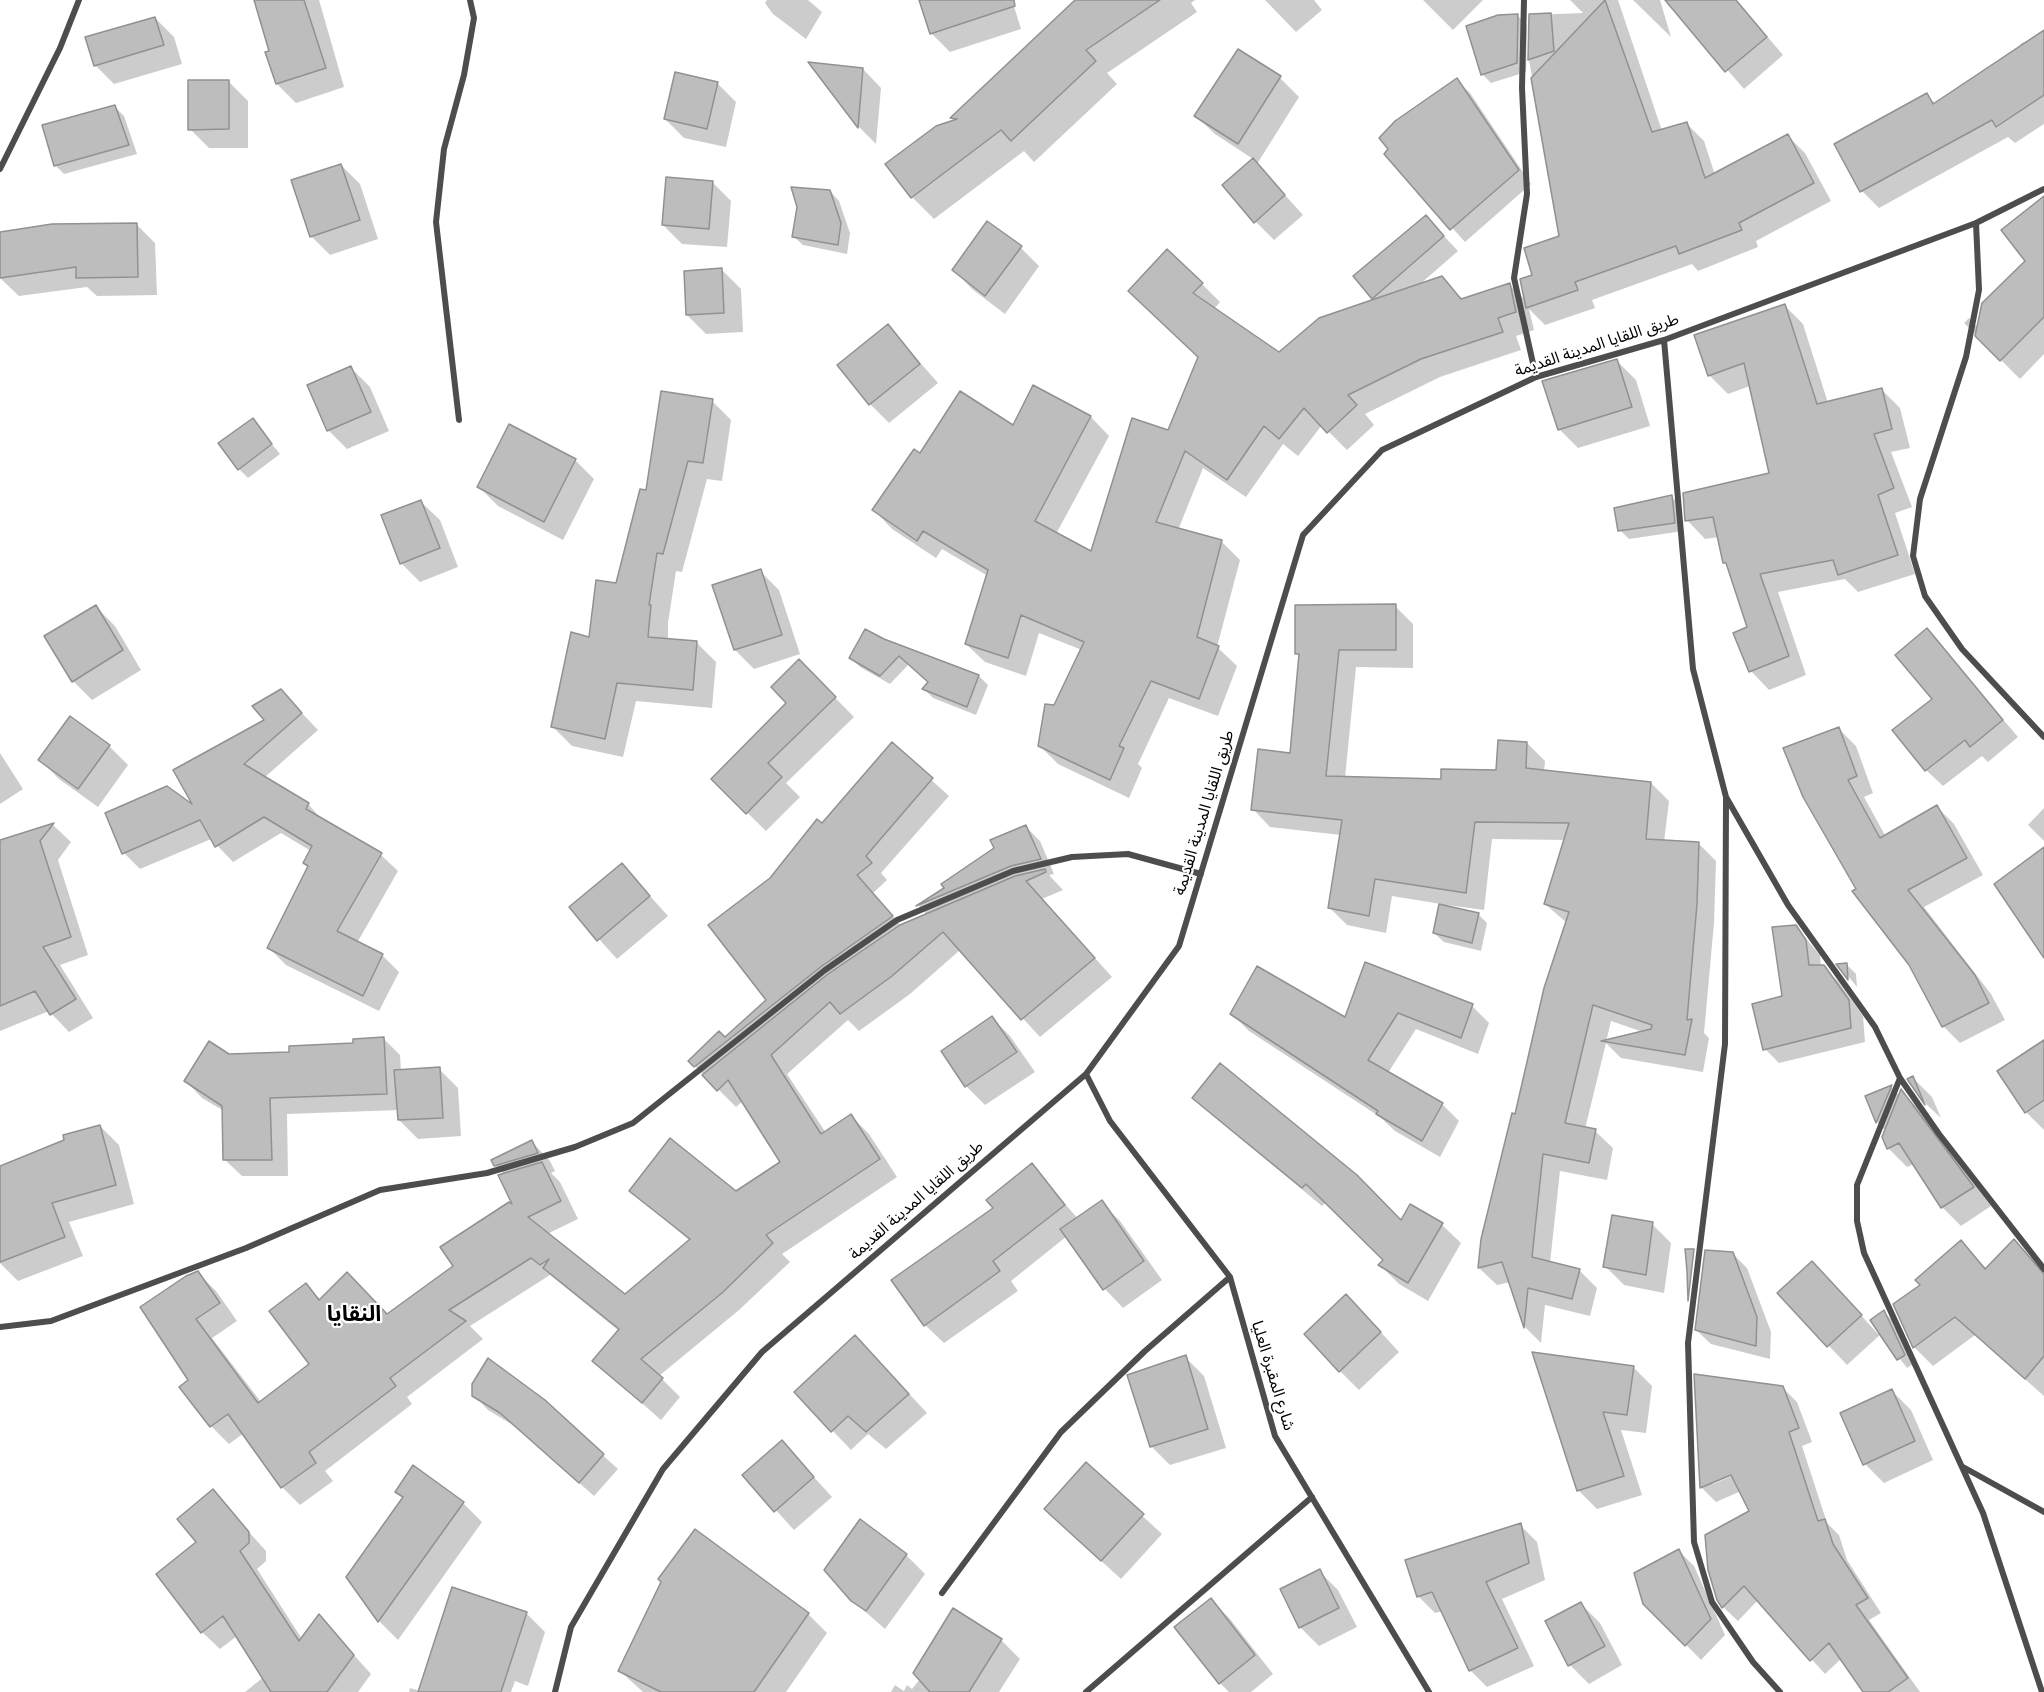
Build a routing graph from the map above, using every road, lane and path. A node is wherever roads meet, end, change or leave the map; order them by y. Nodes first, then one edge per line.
1 (79, 0) edge
2 (470, 0) edge
3 (1524, 0) edge
4 (0, 169) edge
5 (2044, 189) edge
6 (1976, 223) junction
7 (1664, 340) junction
8 (1536, 377) junction
9 (459, 420) dead end
10 (2044, 737) edge
11 (1726, 797) junction
12 (1201, 874) junction
13 (1086, 1074) junction
14 (1900, 1078) junction
15 (2044, 1269) edge
16 (1230, 1277) junction
17 (0, 1328) edge
18 (1962, 1467) junction
19 (1312, 1497) junction
20 (2044, 1512) edge
21 (942, 1593) dead end
22 (555, 1692) edge
23 (1086, 1692) edge
24 (1429, 1692) edge
25 (1780, 1692) edge
26 (2042, 1692) edge

1 - 4 street
2 - 9 street
3 - 8 street
5 - 6 street, طريق اللقايا المدينة القديمة
6 - 7 street, طريق اللقايا المدينة القديمة
6 - 10 street
7 - 8 street, طريق اللقايا المدينة القديمة
7 - 11 street
8 - 12 street, طريق اللقايا المدينة القديمة
11 - 14 street
11 - 25 street
12 - 13 street, طريق اللقايا المدينة القديمة
12 - 17 street
13 - 16 street, شارع المقبرة العليا
13 - 22 street, طريق اللقايا المدينة القديمة
14 - 15 street
14 - 18 street
16 - 19 street, شارع المقبرة العليا
16 - 21 street
18 - 20 street
18 - 26 street
19 - 23 street
19 - 24 street, شارع المقبرة العليا

